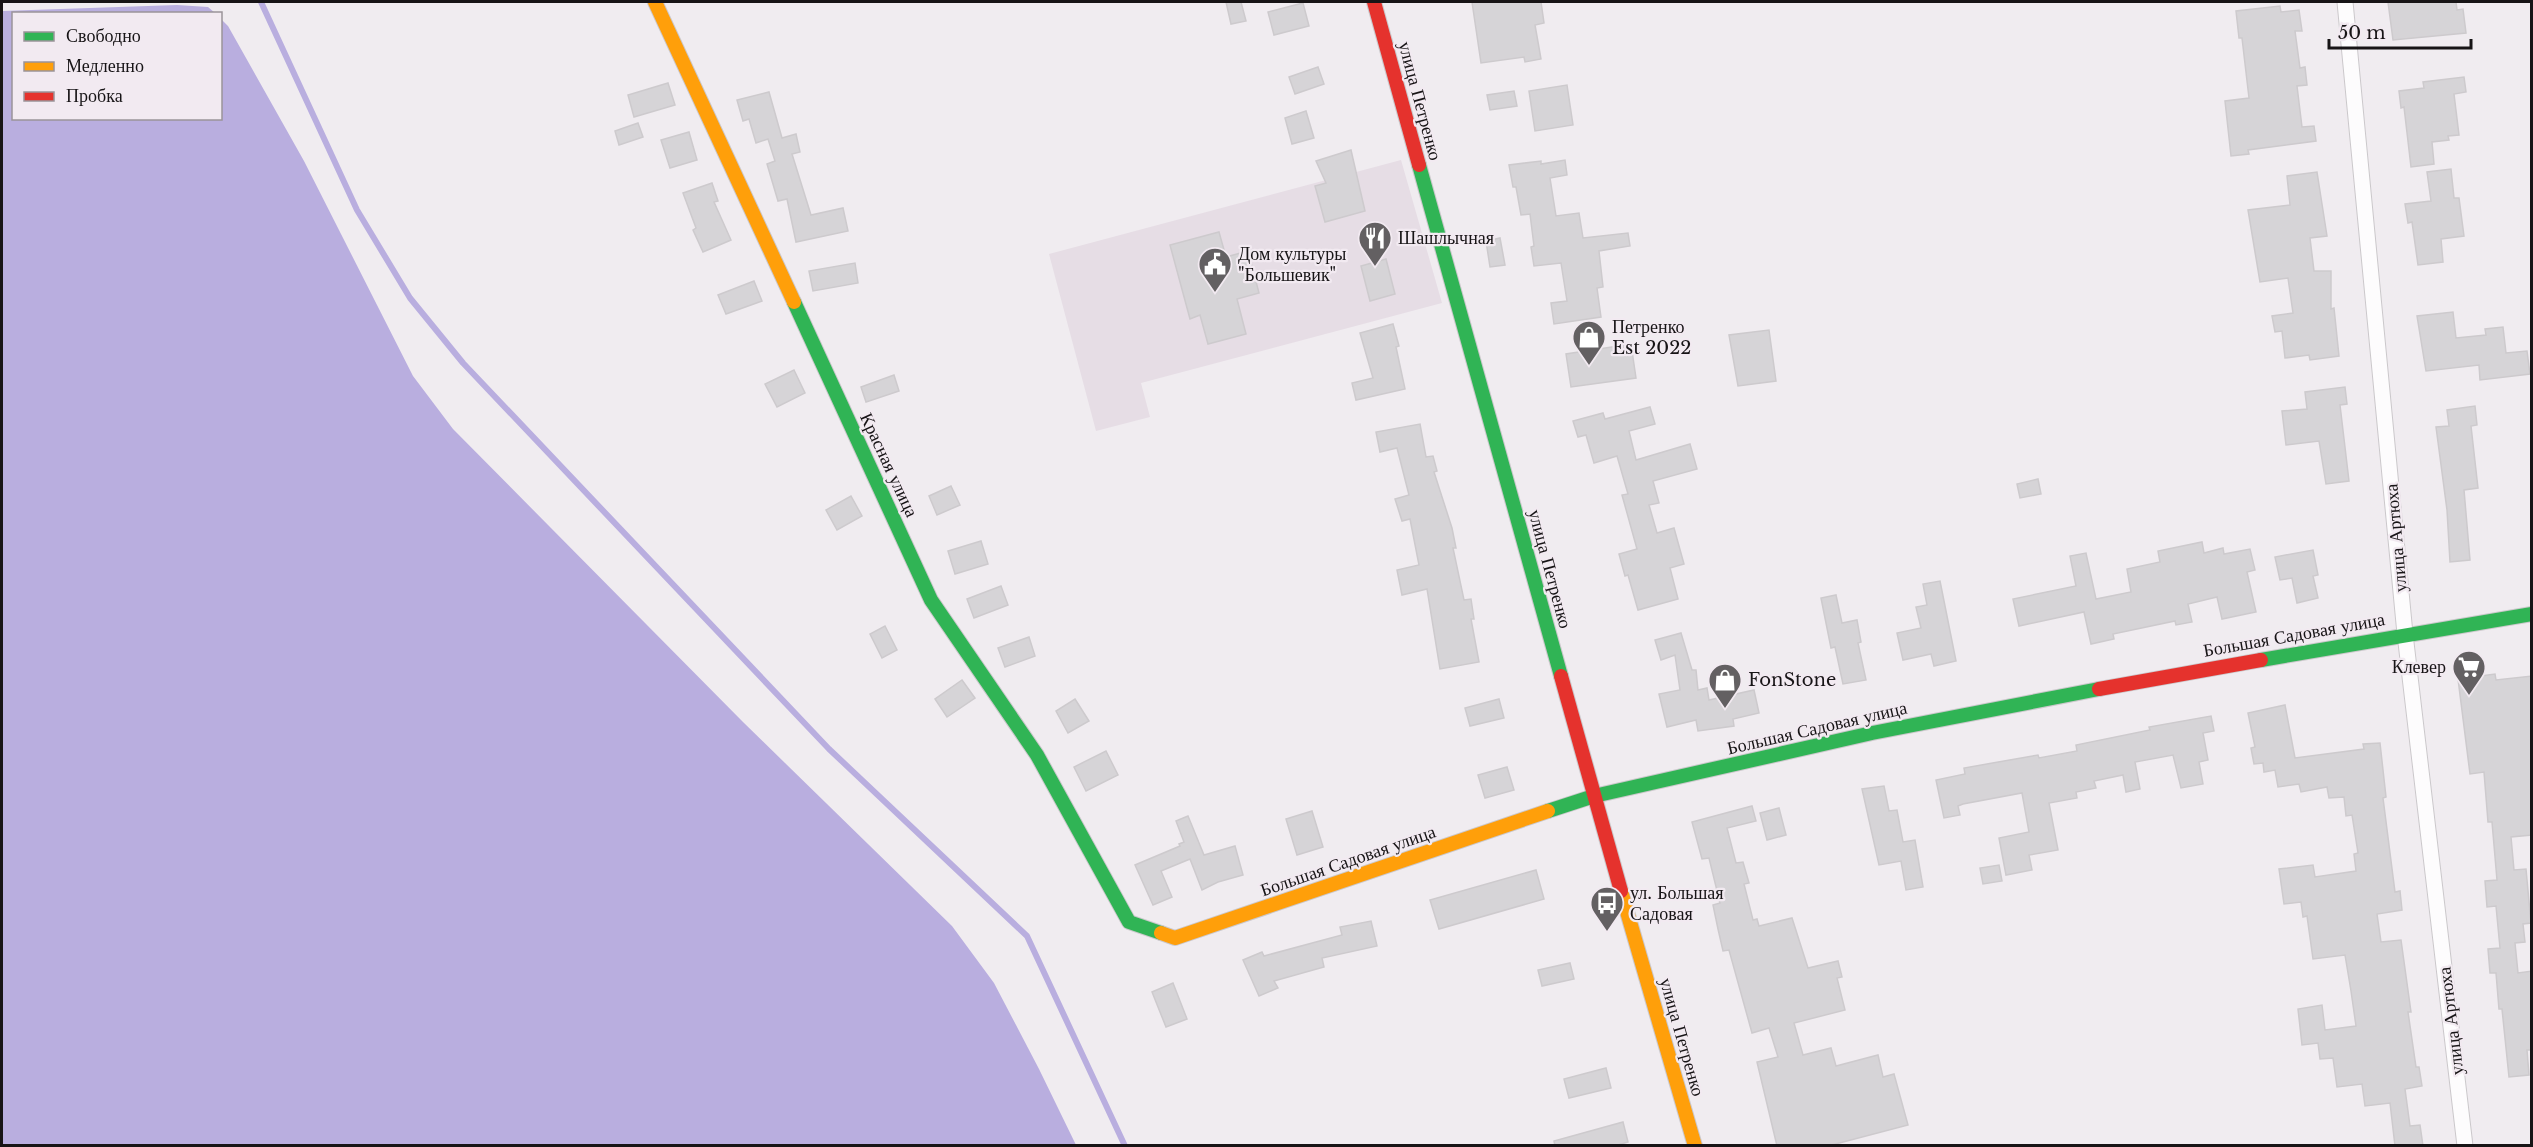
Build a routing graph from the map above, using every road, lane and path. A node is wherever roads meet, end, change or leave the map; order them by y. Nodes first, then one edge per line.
1 (655, 2) edge
2 (1374, 2) edge
3 (2345, 2) edge
4 (2532, 614) edge
5 (2405, 634) junction
6 (1594, 796) junction
7 (1129, 922) joint
8 (1695, 1146) edge
9 (2465, 1146) edge

1 - 7 street, Красная улица
2 - 6 street, улица Петренко
3 - 5 street, улица Артюха
4 - 5 street, Большая Садовая улица
5 - 6 street, Большая Садовая улица
5 - 9 street, улица Артюха
6 - 7 street, Большая Садовая улица
6 - 8 street, улица Петренко

